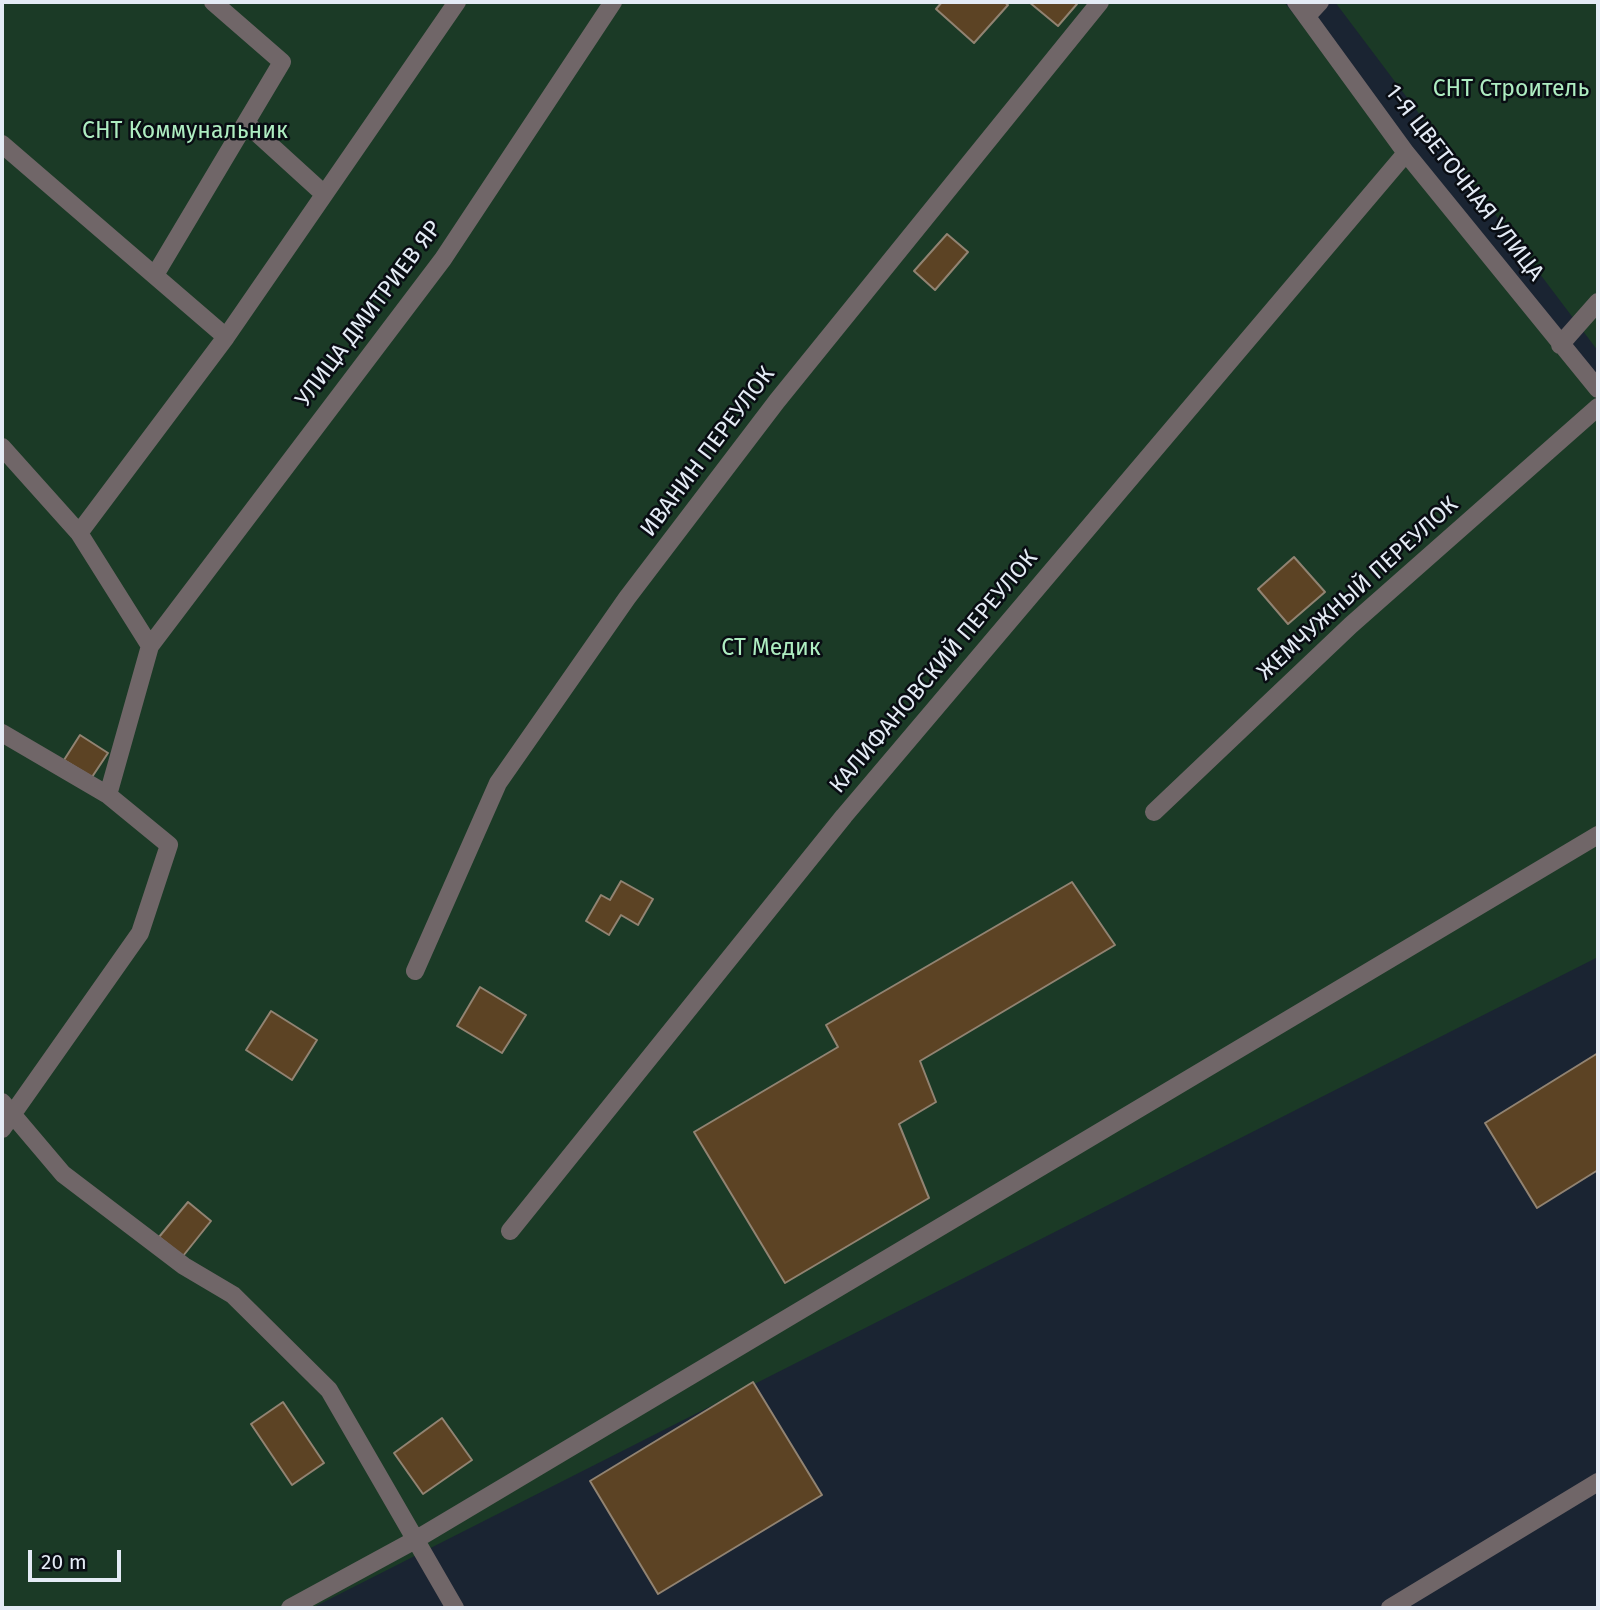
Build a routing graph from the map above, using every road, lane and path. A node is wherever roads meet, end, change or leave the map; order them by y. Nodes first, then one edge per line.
1 (213, 2) edge
2 (457, 2) edge
3 (613, 2) edge
4 (1100, 2) edge
5 (1321, 2) edge
6 (1301, 9) edge
7 (246, 123) junction
8 (2, 144) edge
9 (1406, 153) junction
10 (324, 194) junction
11 (155, 275) junction
12 (1598, 302) edge
13 (226, 337) junction
14 (1560, 345) junction
15 (1598, 389) edge
16 (1598, 407) edge
17 (2, 447) edge
18 (79, 533) junction
19 (150, 646) junction
20 (2, 733) edge
21 (108, 795) junction
22 (1154, 812) dead end
23 (1598, 835) edge
24 (415, 971) dead end
25 (6, 1115) edge
26 (510, 1231) dead end
27 (1598, 1482) edge
28 (415, 1540) junction
29 (290, 1608) edge
30 (455, 1608) edge
31 (1390, 1608) edge

1 - 7 street
2 - 10 street
3 - 19 street, УЛИЦА ДМИТРИЕВ ЯР
4 - 24 street, ИВАНИН ПЕРЕУЛОК
5 - 6 street
6 - 9 street, 1-Я ЦВЕТОЧНАЯ УЛИЦА
7 - 10 street
7 - 11 street
8 - 11 street
9 - 14 street, 1-Я ЦВЕТОЧНАЯ УЛИЦА
9 - 26 street, КАЛИФАНОВСКИЙ ПЕРЕУЛОК
10 - 13 street
11 - 13 street
12 - 14 street
13 - 18 street
14 - 15 street, 1-Я ЦВЕТОЧНАЯ УЛИЦА
16 - 22 street, ЖЕМЧУЖНЫЙ ПЕРЕУЛОК
17 - 18 street
18 - 19 street
19 - 21 street, УЛИЦА ДМИТРИЕВ ЯР
20 - 21 street
21 - 25 street
23 - 28 street
25 - 28 street
27 - 31 street
28 - 29 street
28 - 30 street

